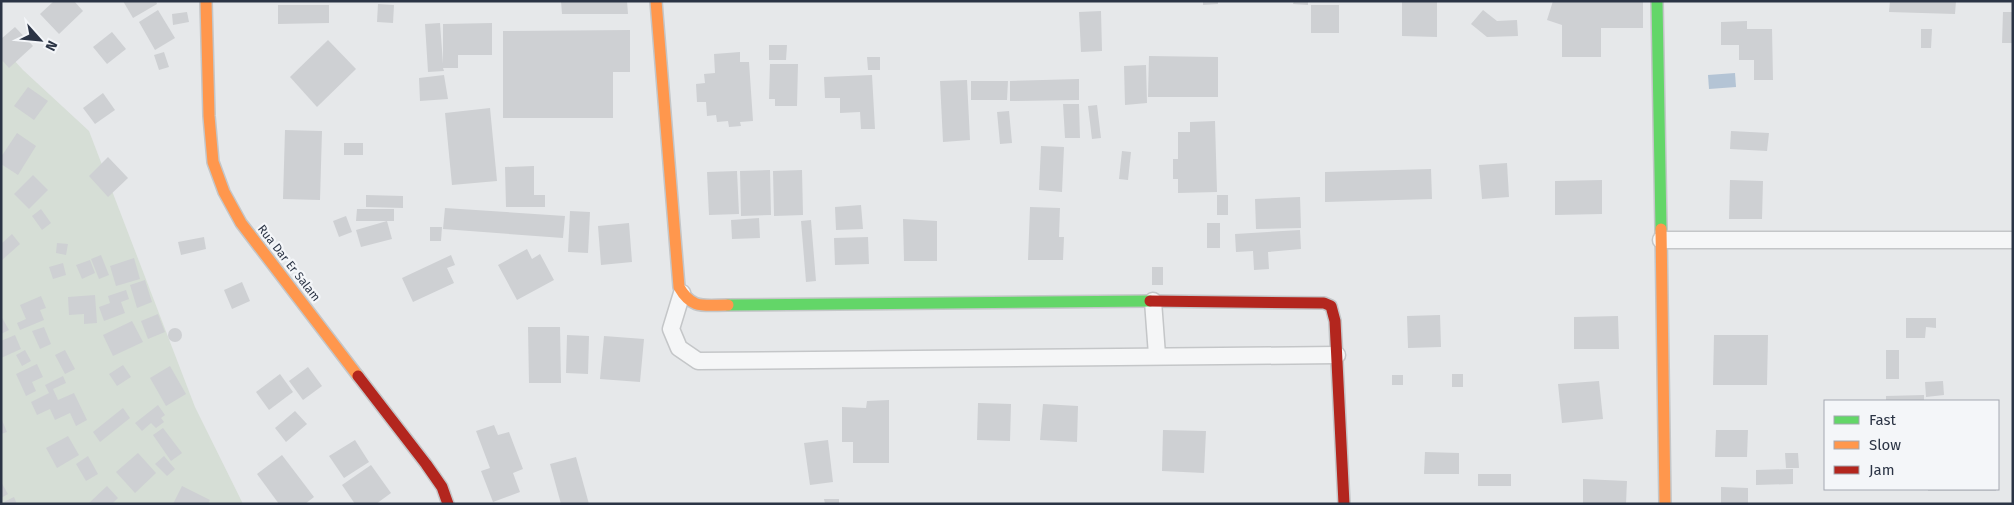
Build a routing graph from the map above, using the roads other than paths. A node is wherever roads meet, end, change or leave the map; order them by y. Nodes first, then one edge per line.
1 (206, 1) edge
2 (656, 1) edge
3 (1657, 1) edge
4 (1661, 240) junction
5 (2013, 240) edge
6 (682, 293) junction
7 (1153, 301) junction
8 (1337, 354) junction
9 (1157, 355) junction
10 (448, 504) edge
11 (1344, 504) edge
12 (1665, 504) edge

1 - 10 street, Rua Dar Er Salam
2 - 6 street
3 - 4 street
4 - 5 street
4 - 12 street
6 - 7 street
6 - 9 street
7 - 8 street
7 - 9 street
8 - 9 street
8 - 11 street

